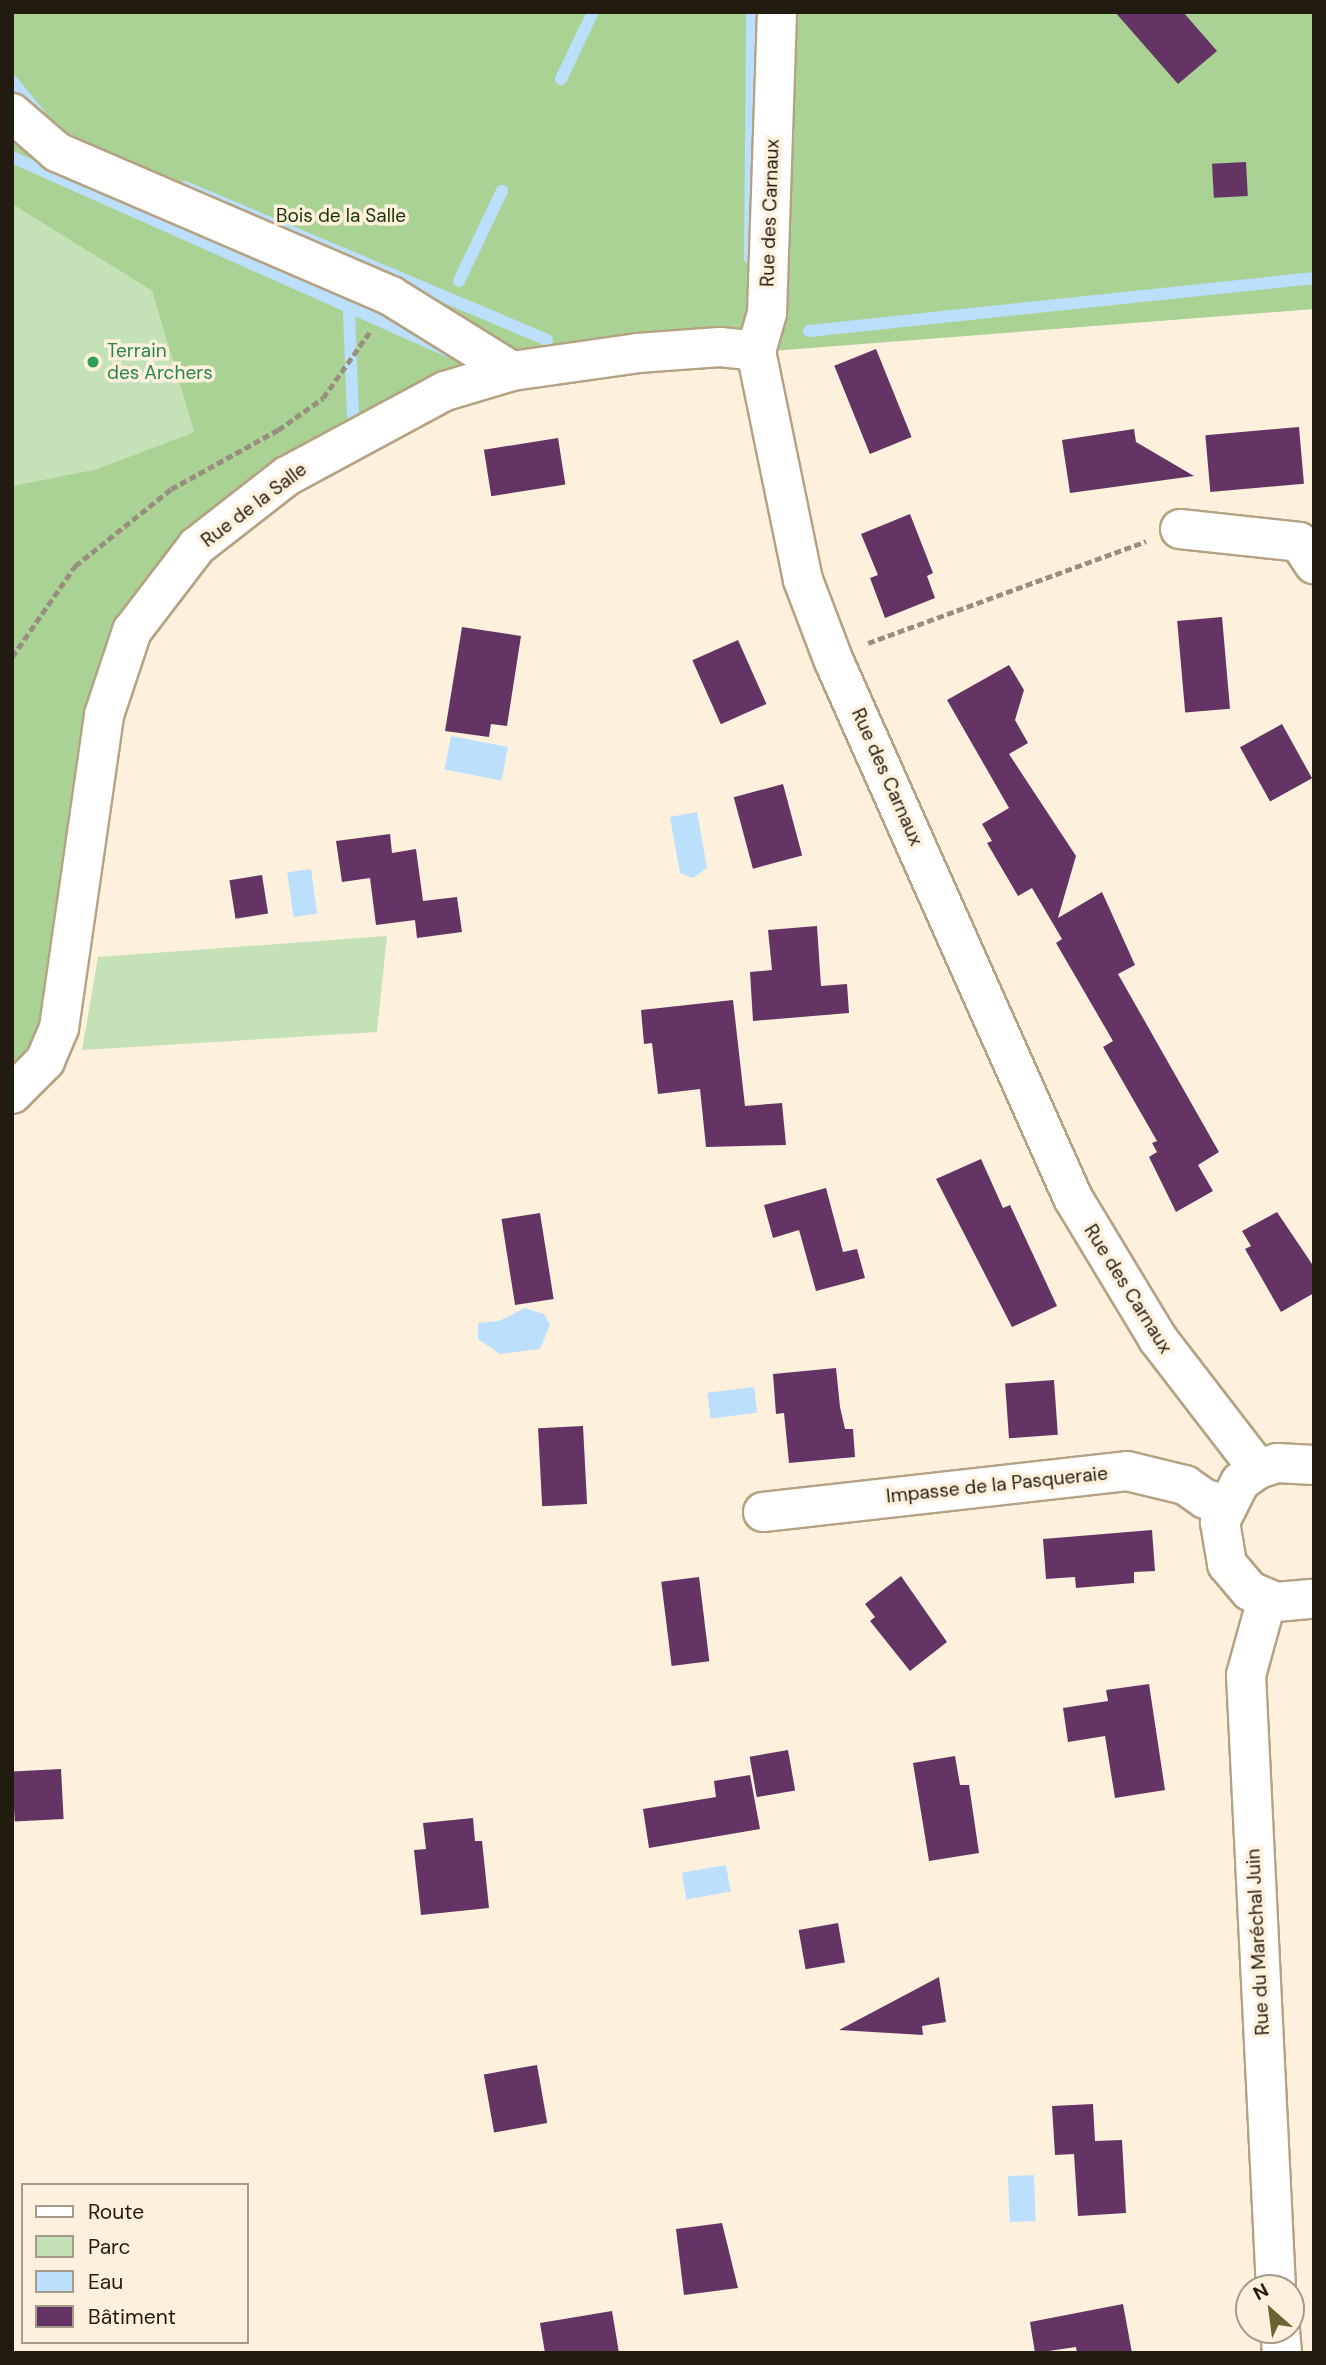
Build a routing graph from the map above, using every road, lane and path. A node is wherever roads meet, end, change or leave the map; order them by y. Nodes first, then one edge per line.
1 (777, 12) edge
2 (12, 113) edge
3 (391, 296) junction
4 (756, 351) junction
5 (512, 371) junction
6 (1180, 529) joint
7 (1314, 564) edge
8 (12, 657) edge
9 (833, 659) junction
10 (12, 1094) edge
11 (1314, 1465) edge
12 (1258, 1469) junction
13 (1225, 1504) junction
14 (763, 1512) dead end
15 (1267, 1599) junction
16 (1314, 1599) edge
17 (1275, 2274) edge

1 - 4 street, Rue des Carnaux
2 - 3 street
3 - 5 street
3 - 8 path
4 - 5 street, Rue de la Salle
4 - 9 street, Rue des Carnaux
5 - 10 street, Rue de la Salle
6 - 7 street
6 - 9 path
9 - 12 street, Rue des Carnaux
11 - 12 street
12 - 13 street
13 - 14 street, Impasse de la Pasqueraie
13 - 15 street
15 - 16 street
15 - 17 street, Rue du Maréchal Juin

